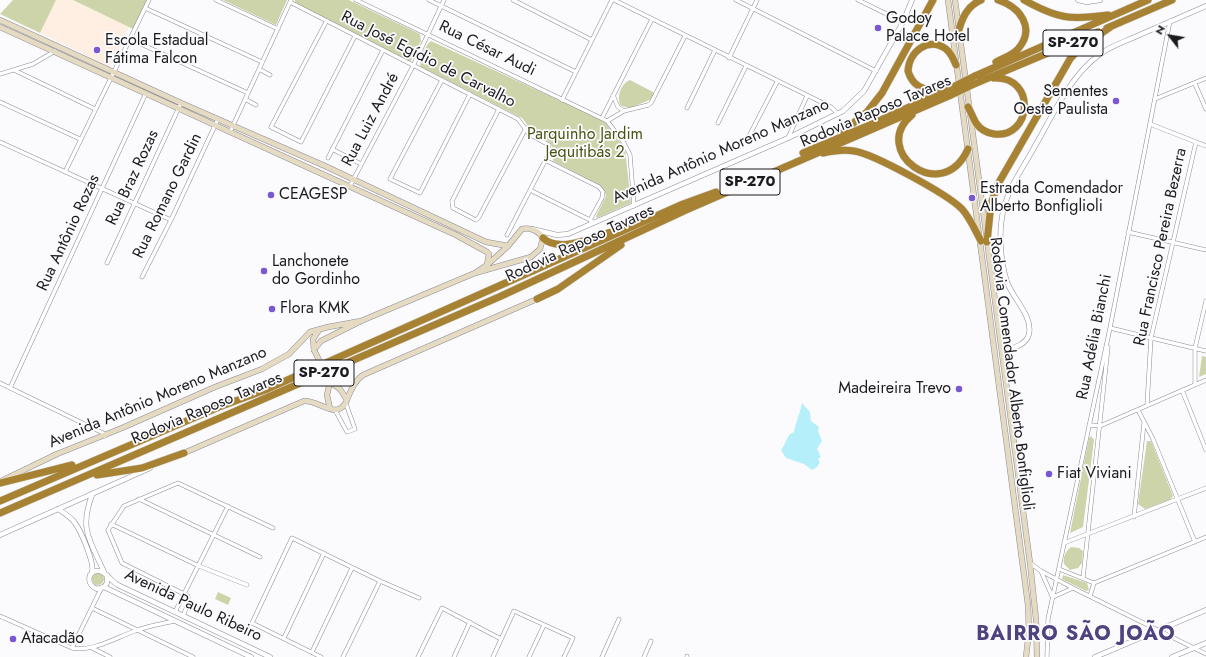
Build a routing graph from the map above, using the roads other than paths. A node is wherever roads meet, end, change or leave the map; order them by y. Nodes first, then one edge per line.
1 (149, 0) edge
2 (216, 0) edge
3 (356, 0) edge
4 (429, 0) edge
5 (444, 0) edge
6 (513, 0) edge
7 (613, 0) edge
8 (736, 0) edge
9 (757, 0) edge
10 (858, 0) edge
11 (912, 0) edge
12 (933, 0) edge
13 (948, 0) edge
14 (954, 0) edge
15 (981, 0) edge
16 (998, 0) edge
17 (1024, 0) edge
18 (1078, 0) edge
19 (1100, 0) edge
20 (1148, 0) edge
21 (1172, 0) edge
22 (291, 1) edge
23 (441, 6) junction
24 (1206, 6) edge
25 (145, 8) junction
26 (753, 9) junction
27 (1117, 14) junction
28 (652, 19) junction
29 (2, 20) edge
30 (1170, 21) junction
31 (326, 22) junction
32 (903, 22) junction
33 (1112, 26) junction
34 (0, 27) edge
35 (278, 29) junction
36 (958, 33) junction
37 (428, 34) junction
38 (355, 36) junction
39 (686, 36) junction
40 (130, 39) junction
41 (592, 40) junction
42 (58, 46) junction
43 (383, 50) junction
44 (715, 50) junction
45 (54, 52) junction
46 (729, 58) junction
47 (262, 62) junction
48 (956, 65) junction
49 (413, 66) junction
50 (746, 66) junction
51 (259, 69) junction
52 (14, 70) junction
53 (876, 71) junction
54 (113, 72) junction
55 (576, 72) junction
56 (0, 74) edge
57 (270, 75) dead end
58 (975, 76) junction
59 (110, 77) junction
60 (990, 78) junction
61 (1206, 78) edge
62 (442, 80) junction
63 (777, 82) junction
64 (1194, 84) junction
65 (147, 91) junction
66 (951, 91) junction
67 (940, 92) junction
68 (248, 93) junction
69 (470, 94) junction
70 (613, 95) junction
71 (807, 96) junction
72 (245, 99) junction
73 (1155, 99) junction
74 (562, 100) junction
75 (0, 102) edge
76 (256, 105) dead end
77 (180, 106) junction
78 (968, 106) junction
79 (687, 108) dead end
80 (919, 108) junction
81 (95, 109) junction
82 (499, 109) junction
83 (1206, 109) edge
84 (624, 111) junction
85 (838, 114) junction
86 (602, 118) junction
87 (218, 119) junction
88 (607, 121) junction
89 (718, 123) dead end
90 (1150, 124) junction
91 (216, 125) junction
92 (233, 126) junction
93 (526, 128) junction
94 (230, 132) junction
95 (748, 138) dead end
96 (788, 138) junction
97 (80, 139) junction
98 (0, 142) edge
99 (1196, 142) junction
100 (824, 144) junction
101 (1206, 146) edge
102 (332, 149) junction
103 (968, 149) junction
104 (807, 157) junction
105 (328, 158) dead end
106 (546, 160) junction
107 (361, 164) junction
108 (65, 172) junction
109 (353, 179) junction
110 (350, 186) junction
111 (102, 189) junction
112 (530, 190) junction
113 (135, 204) junction
114 (634, 206) junction
115 (171, 220) junction
116 (592, 222) junction
117 (641, 223) junction
118 (529, 228) junction
119 (647, 229) junction
120 (1128, 232) junction
121 (507, 235) dead end
122 (543, 238) junction
123 (984, 241) junction
124 (1172, 243) junction
125 (508, 246) junction
126 (1206, 250) edge
127 (107, 264) dead end
128 (487, 265) junction
129 (475, 273) junction
130 (142, 277) dead end
131 (537, 299) joint
132 (1206, 301) edge
133 (361, 322) junction
134 (1110, 328) junction
135 (320, 330) junction
136 (1151, 338) junction
137 (1195, 348) junction
138 (314, 350) junction
139 (1002, 351) junction
140 (1206, 351) edge
141 (1206, 380) edge
142 (330, 382) junction
143 (0, 383) edge
144 (1195, 384) junction
145 (10, 388) junction
146 (1182, 390) junction
147 (346, 402) junction
148 (1146, 405) junction
149 (333, 410) junction
150 (1138, 410) junction
151 (1144, 423) junction
152 (1089, 425) junction
153 (1100, 426) junction
154 (105, 436) junction
155 (129, 445) junction
156 (1206, 450) edge
157 (184, 453) junction
158 (86, 476) junction
159 (0, 482) edge
160 (1206, 488) edge
161 (92, 495) junction
162 (139, 499) junction
163 (1178, 499) junction
164 (0, 501) edge
165 (24, 504) junction
166 (228, 506) junction
167 (58, 509) junction
168 (0, 513) edge
169 (0, 517) edge
170 (1134, 517) junction
171 (111, 524) junction
172 (273, 528) dead end
173 (0, 535) edge
174 (1088, 535) junction
175 (213, 536) junction
176 (1206, 537) edge
177 (1195, 542) junction
178 (1064, 543) junction
179 (324, 553) junction
180 (260, 557) dead end
181 (1030, 563) junction
182 (199, 566) junction
183 (352, 568) junction
184 (1059, 569) junction
185 (1041, 571) junction
186 (92, 572) junction
187 (106, 574) junction
188 (1083, 578) junction
189 (1057, 579) junction
190 (380, 581) junction
191 (1094, 583) junction
192 (247, 585) dead end
193 (102, 588) junction
194 (1073, 588) junction
195 (183, 594) junction
196 (1090, 596) junction
197 (1053, 597) junction
198 (419, 598) dead end
199 (92, 608) junction
200 (1206, 610) edge
201 (175, 612) junction
202 (0, 616) edge
203 (183, 616) junction
204 (620, 619) dead end
205 (174, 621) junction
206 (470, 622) junction
207 (544, 625) junction
208 (136, 630) junction
209 (1159, 630) junction
210 (284, 638) junction
211 (501, 639) junction
212 (651, 641) dead end
213 (1206, 643) edge
214 (72, 648) junction
215 (92, 648) junction
216 (1194, 648) junction
217 (312, 652) junction
218 (1206, 654) edge
219 (110, 657) edge
220 (193, 657) edge
221 (251, 657) edge
222 (270, 657) edge
223 (321, 657) edge
224 (343, 657) edge
225 (418, 657) edge
226 (454, 657) edge
227 (493, 657) edge
228 (529, 657) edge
229 (564, 657) edge
230 (602, 657) edge
231 (644, 657) edge
232 (1026, 657) edge
233 (1037, 657) edge
234 (1047, 657) edge
235 (1095, 657) edge
236 (1172, 657) edge

1 - 25 street
2 - 35 street
3 - 37 street, Rua César Audi
4 - 23 street
5 - 23 street, Rua Luiz André
6 - 41 street
7 - 28 street
7 - 41 street
8 - 26 street
9 - 26 street
10 - 32 street
11 - 32 street, Avenida Antônio Moreno Manzano
12 - 100 highway
13 - 48 main road, Rodovia Comendador Alberto Bonfiglioli
14 - 36 main road, Rodovia Comendador Alberto Bonfiglioli
15 - 36 highway
16 - 58 highway
17 - 27 highway
18 - 19 street
20 - 27 highway, Rodovia Raposo Tavares / SP-270
21 - 33 highway, Rodovia Raposo Tavares / SP-270
22 - 31 street, Rua José Egídio de Carvalho
22 - 35 street
23 - 37 street, Rua Luiz André
23 - 55 street
24 - 30 street
25 - 40 street
25 - 47 street
26 - 46 street
26 - 53 street
27 - 58 highway, Rodovia Raposo Tavares / SP-270
28 - 39 street
28 - 70 street
29 - 42 main road
30 - 73 street, Rua Adélia Bianchi
30 - 139 street
31 - 38 street, Rua José Egídio de Carvalho
31 - 38 street
32 - 53 street, Avenida Antônio Moreno Manzano
33 - 60 highway, Rodovia Raposo Tavares / SP-270
33 - 123 highway
34 - 45 main road
35 - 47 street
36 - 78 main road, Rodovia Comendador Alberto Bonfiglioli
37 - 49 street, Rua Luiz André
37 - 74 street, Rua César Audi
38 - 43 street, Rua José Egídio de Carvalho
39 - 44 street
39 - 84 street
40 - 54 street
40 - 68 street
41 - 55 street
42 - 45 street
42 - 54 main road
43 - 49 street, Rua José Egídio de Carvalho
43 - 102 street
44 - 46 street
44 - 79 street
45 - 52 street
45 - 59 main road
46 - 50 street
47 - 51 street
48 - 67 highway
48 - 103 main road, Rodovia Comendador Alberto Bonfiglioli
49 - 62 street, Rua José Egídio de Carvalho
49 - 107 street, Rua Luiz André
50 - 63 street
50 - 89 street
51 - 57 street
51 - 68 street
52 - 56 street
52 - 81 street
53 - 85 street, Avenida Antônio Moreno Manzano
54 - 59 street
54 - 65 main road
55 - 74 street
58 - 66 highway, Rodovia Raposo Tavares / SP-270, bridge
59 - 65 main road
59 - 81 street
60 - 66 highway, Rodovia Raposo Tavares / SP-270, bridge
60 - 78 highway
61 - 64 street
62 - 69 street, Rua José Egídio de Carvalho
62 - 69 street
63 - 71 street
63 - 95 street
64 - 73 street
64 - 83 street
65 - 77 main road
65 - 111 street, Rua Antônio Rozas
66 - 67 highway, Rodovia Raposo Tavares / SP-270
66 - 80 highway, Rodovia Raposo Tavares / SP-270
67 - 100 highway, Rodovia Raposo Tavares / SP-270
68 - 72 street
69 - 82 street, Rua José Egídio de Carvalho
70 - 84 street
70 - 86 street
71 - 85 street
71 - 96 street
72 - 76 street
72 - 92 street
73 - 90 street, Rua Adélia Bianchi
74 - 86 street, Rua César Audi
75 - 97 street
77 - 87 main road
77 - 91 main road
77 - 113 street, Rua Braz Rozas
78 - 123 main road, Rodovia Comendador Alberto Bonfiglioli
80 - 103 highway
80 - 104 highway, Rodovia Raposo Tavares / SP-270
81 - 97 street
82 - 93 street, Rua José Egídio de Carvalho
82 - 93 street
84 - 88 street
85 - 96 street, Avenida Antônio Moreno Manzano
86 - 88 street, Rua César Audi
87 - 91 street, Rua Romano Gardin
87 - 92 main road
88 - 114 street
90 - 99 street
90 - 120 street, Rua Adélia Bianchi
91 - 94 main road
91 - 115 street, Rua Romano Gardin
92 - 94 street
92 - 109 main road
93 - 106 street, Rua José Egídio de Carvalho
94 - 110 main road
96 - 114 street, Avenida Antônio Moreno Manzano
97 - 108 street
98 - 108 street
99 - 101 street
99 - 124 street, Rua Francisco Pereira Bezerra
100 - 117 highway, Rodovia Raposo Tavares / SP-270
102 - 105 street
102 - 107 street
103 - 123 main road, Rodovia Comendador Alberto Bonfiglioli
104 - 119 highway, Rodovia Raposo Tavares / SP-270
104 - 123 highway
106 - 112 street
106 - 116 street
107 - 109 street, Rua Luiz André
108 - 111 street
109 - 110 street, Rua Luiz André
109 - 125 main road
110 - 128 main road
111 - 113 street
111 - 145 street, Rua Antônio Rozas
112 - 116 street
112 - 121 street
113 - 115 street
113 - 127 street, Rua Braz Rozas
114 - 116 street, Avenida Antônio Moreno Manzano
115 - 130 street, Rua Romano Gardin
116 - 118 street, Avenida Antônio Moreno Manzano
117 - 122 highway
117 - 155 highway, Rodovia Raposo Tavares / SP-270
118 - 122 main road
118 - 125 main road, Avenida Antônio Moreno Manzano
119 - 131 highway
119 - 158 highway, Rodovia Raposo Tavares / SP-270
120 - 124 street
120 - 134 street, Rua Adélia Bianchi
122 - 129 main road, Avenida Antônio Moreno Manzano
123 - 139 main road, Rodovia Comendador Alberto Bonfiglioli
123 - 232 main road, Rodovia Comendador Alberto Bonfiglioli
124 - 126 street
124 - 136 street, Rua Francisco Pereira Bezerra
125 - 128 main road, Avenida Antônio Moreno Manzano
128 - 129 main road, Avenida Antônio Moreno Manzano
129 - 133 main road, Avenida Antônio Moreno Manzano
131 - 147 main road
132 - 137 street
133 - 135 main road, Avenida Antônio Moreno Manzano
133 - 138 main road, Avenida Antônio Moreno Manzano
134 - 136 street
134 - 152 street, Rua Adélia Bianchi
134 - 153 street
135 - 138 main road
135 - 154 main road, Avenida Antônio Moreno Manzano
136 - 137 street
136 - 148 street, Rua Francisco Pereira Bezerra
137 - 140 street
137 - 144 street
138 - 142 main road, bridge
139 - 181 main road, Rodovia Comendador Alberto Bonfiglioli
141 - 144 street
142 - 147 main road
142 - 149 main road
143 - 145 street
144 - 146 street
145 - 154 street
146 - 148 street
146 - 156 street
147 - 149 main road
147 - 149 street
148 - 150 street
149 - 157 main road
150 - 151 street
150 - 153 street
151 - 163 street
151 - 170 street
152 - 153 street
152 - 178 street, Rua Adélia Bianchi
153 - 174 street
154 - 159 main road, Avenida Antônio Moreno Manzano
155 - 159 highway
155 - 164 highway, Rodovia Raposo Tavares / SP-270
157 - 158 highway
157 - 161 street
158 - 165 highway, Rodovia Raposo Tavares / SP-270
160 - 163 street
161 - 167 street
161 - 187 street, Avenida Paulo Ribeiro
162 - 166 street
162 - 171 street
162 - 175 street
163 - 170 street
163 - 177 street
165 - 168 highway, Rodovia Raposo Tavares / SP-270
165 - 169 highway
166 - 172 street
166 - 175 street
167 - 173 street
167 - 186 street
170 - 174 street
171 - 182 street
171 - 195 street
174 - 178 street
174 - 188 street
175 - 180 street
175 - 182 street
176 - 177 street
177 - 191 street
178 - 184 street, Rua Adélia Bianchi
179 - 183 street
179 - 210 street
179 - 210 street
181 - 185 street
181 - 233 main road, Rodovia Comendador Alberto Bonfiglioli
182 - 192 street
182 - 195 street
183 - 190 street
183 - 217 street
184 - 188 street
184 - 189 street, Rua Adélia Bianchi
185 - 189 street
185 - 197 street
186 - 187 street
186 - 193 street
187 - 193 street
187 - 201 street, Avenida Paulo Ribeiro
188 - 191 street
189 - 194 street
189 - 197 street, Rua Adélia Bianchi
190 - 198 street
190 - 224 street
191 - 196 street
193 - 199 street
193 - 205 street
194 - 196 street
194 - 197 street
195 - 201 street
195 - 203 street
196 - 209 street
197 - 234 street, Rua Adélia Bianchi
199 - 208 street
199 - 214 street
200 - 209 street
201 - 203 street, Avenida Paulo Ribeiro
202 - 214 street
203 - 222 street, Avenida Paulo Ribeiro
204 - 230 street
205 - 208 street
205 - 221 street
206 - 211 street
206 - 225 street
206 - 226 street
207 - 211 street
207 - 228 street
207 - 229 street
208 - 215 street
208 - 220 street
209 - 216 street
209 - 235 street
210 - 217 street
211 - 227 street
212 - 231 street
213 - 216 street
214 - 215 street
215 - 219 street
216 - 218 street
216 - 236 street
217 - 223 street

